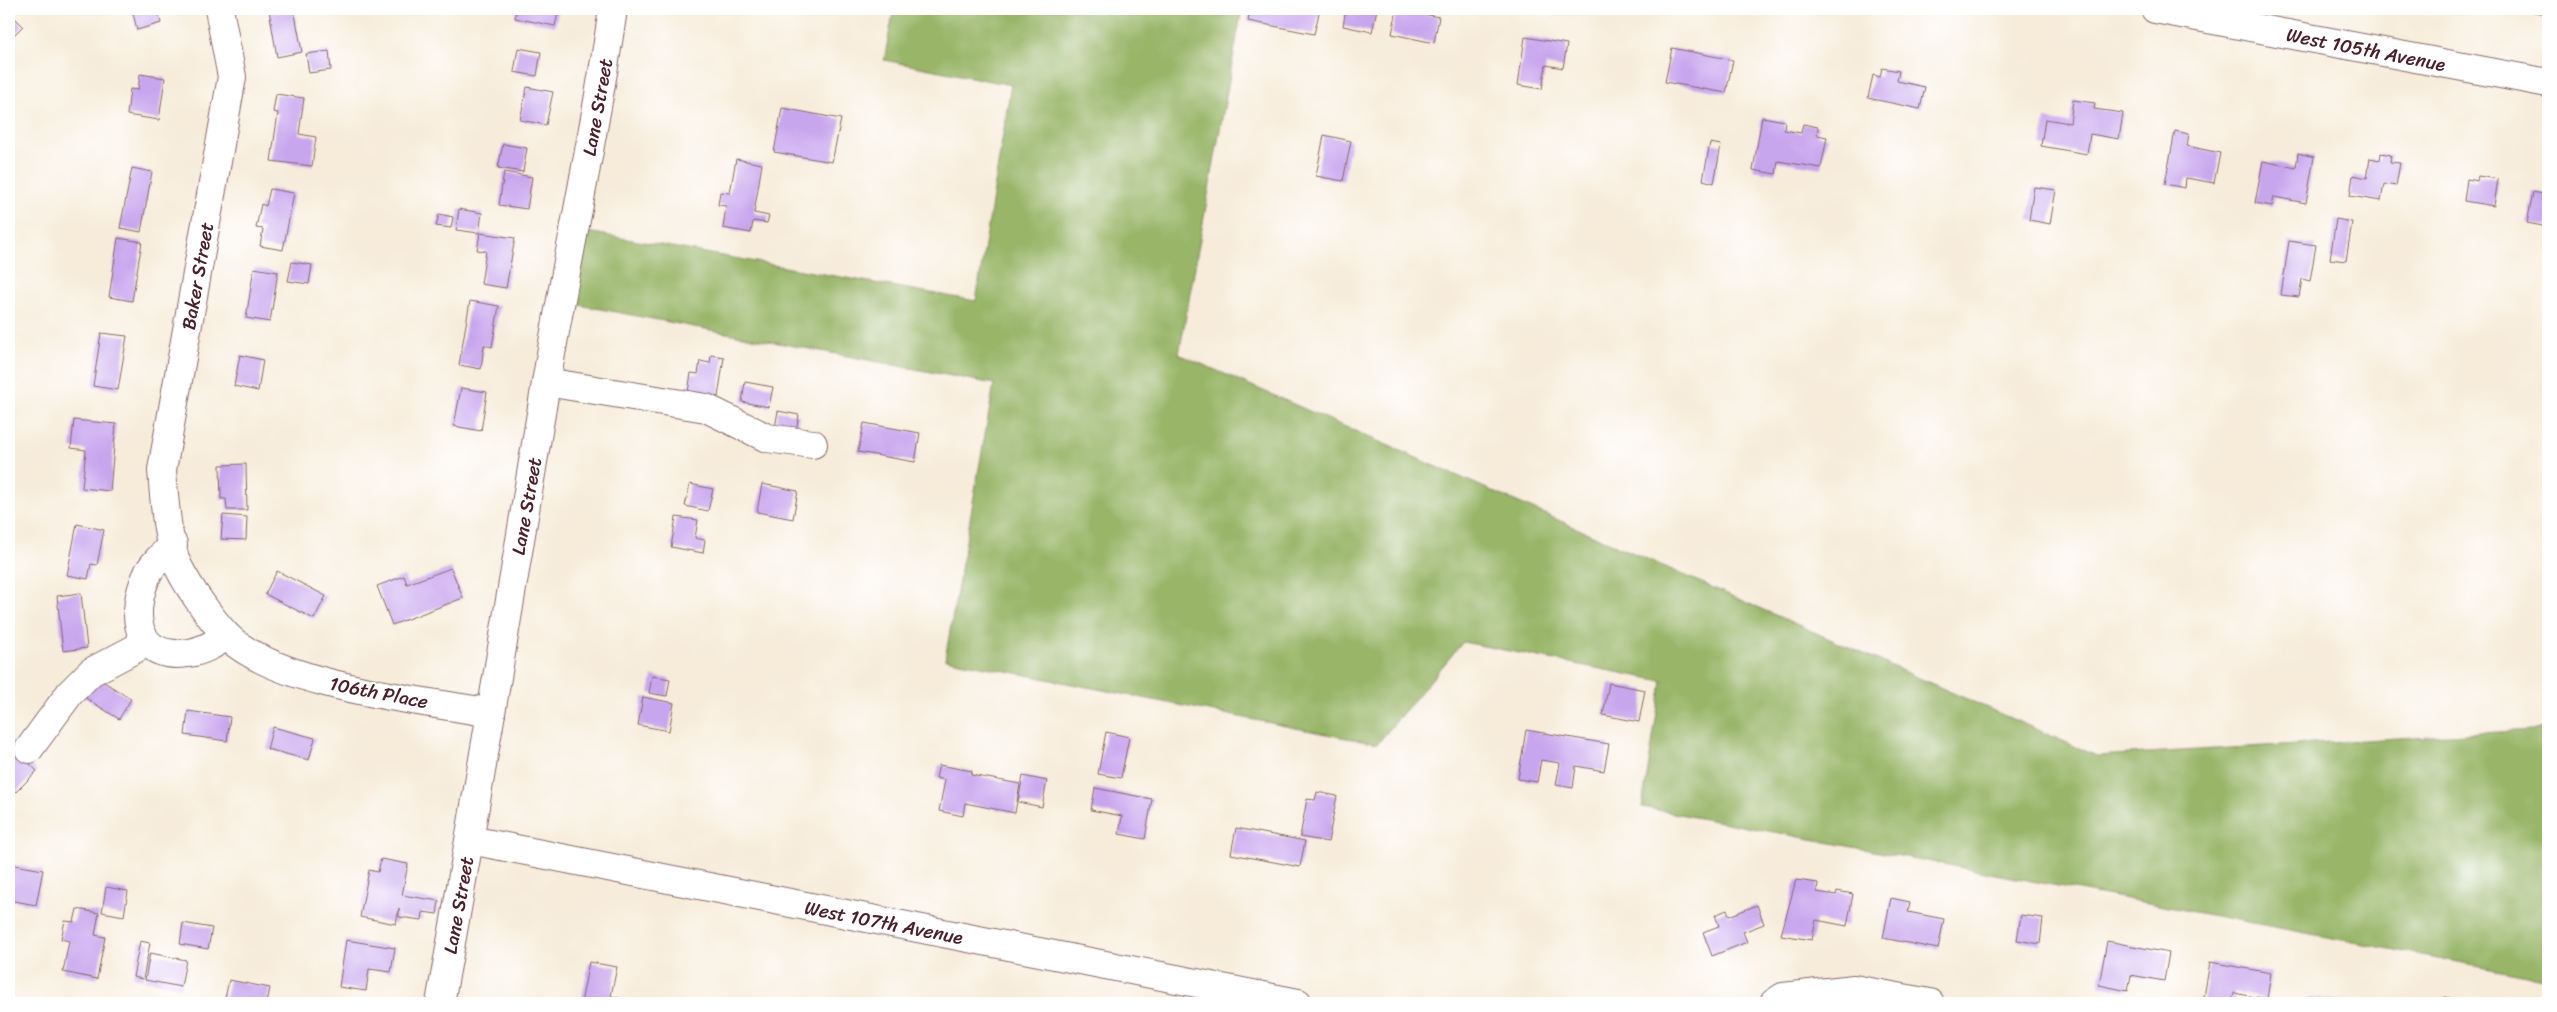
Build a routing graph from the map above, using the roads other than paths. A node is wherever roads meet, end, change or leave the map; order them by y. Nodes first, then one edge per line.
1 (219, 9) edge
2 (613, 9) edge
3 (2155, 9) edge
4 (2548, 83) edge
5 (546, 382) junction
6 (813, 444) dead end
7 (172, 544) junction
8 (228, 636) junction
9 (146, 643) junction
10 (270, 663) joint
11 (491, 713) junction
12 (29, 749) dead end
13 (470, 840) junction
14 (440, 1003) edge
15 (1298, 1003) edge
16 (1774, 1003) edge
17 (1930, 1003) edge

1 - 7 street, Baker Street
2 - 5 street, Lane Street
3 - 4 street, West 105th Avenue
5 - 6 street
5 - 11 street, Lane Street
7 - 8 street, Baker Street
7 - 9 street
8 - 9 street
8 - 10 street, Baker Street
9 - 12 street
10 - 11 street, 106th Place
11 - 13 street, Lane Street
13 - 14 street, Lane Street
13 - 15 street, West 107th Avenue
16 - 17 street

